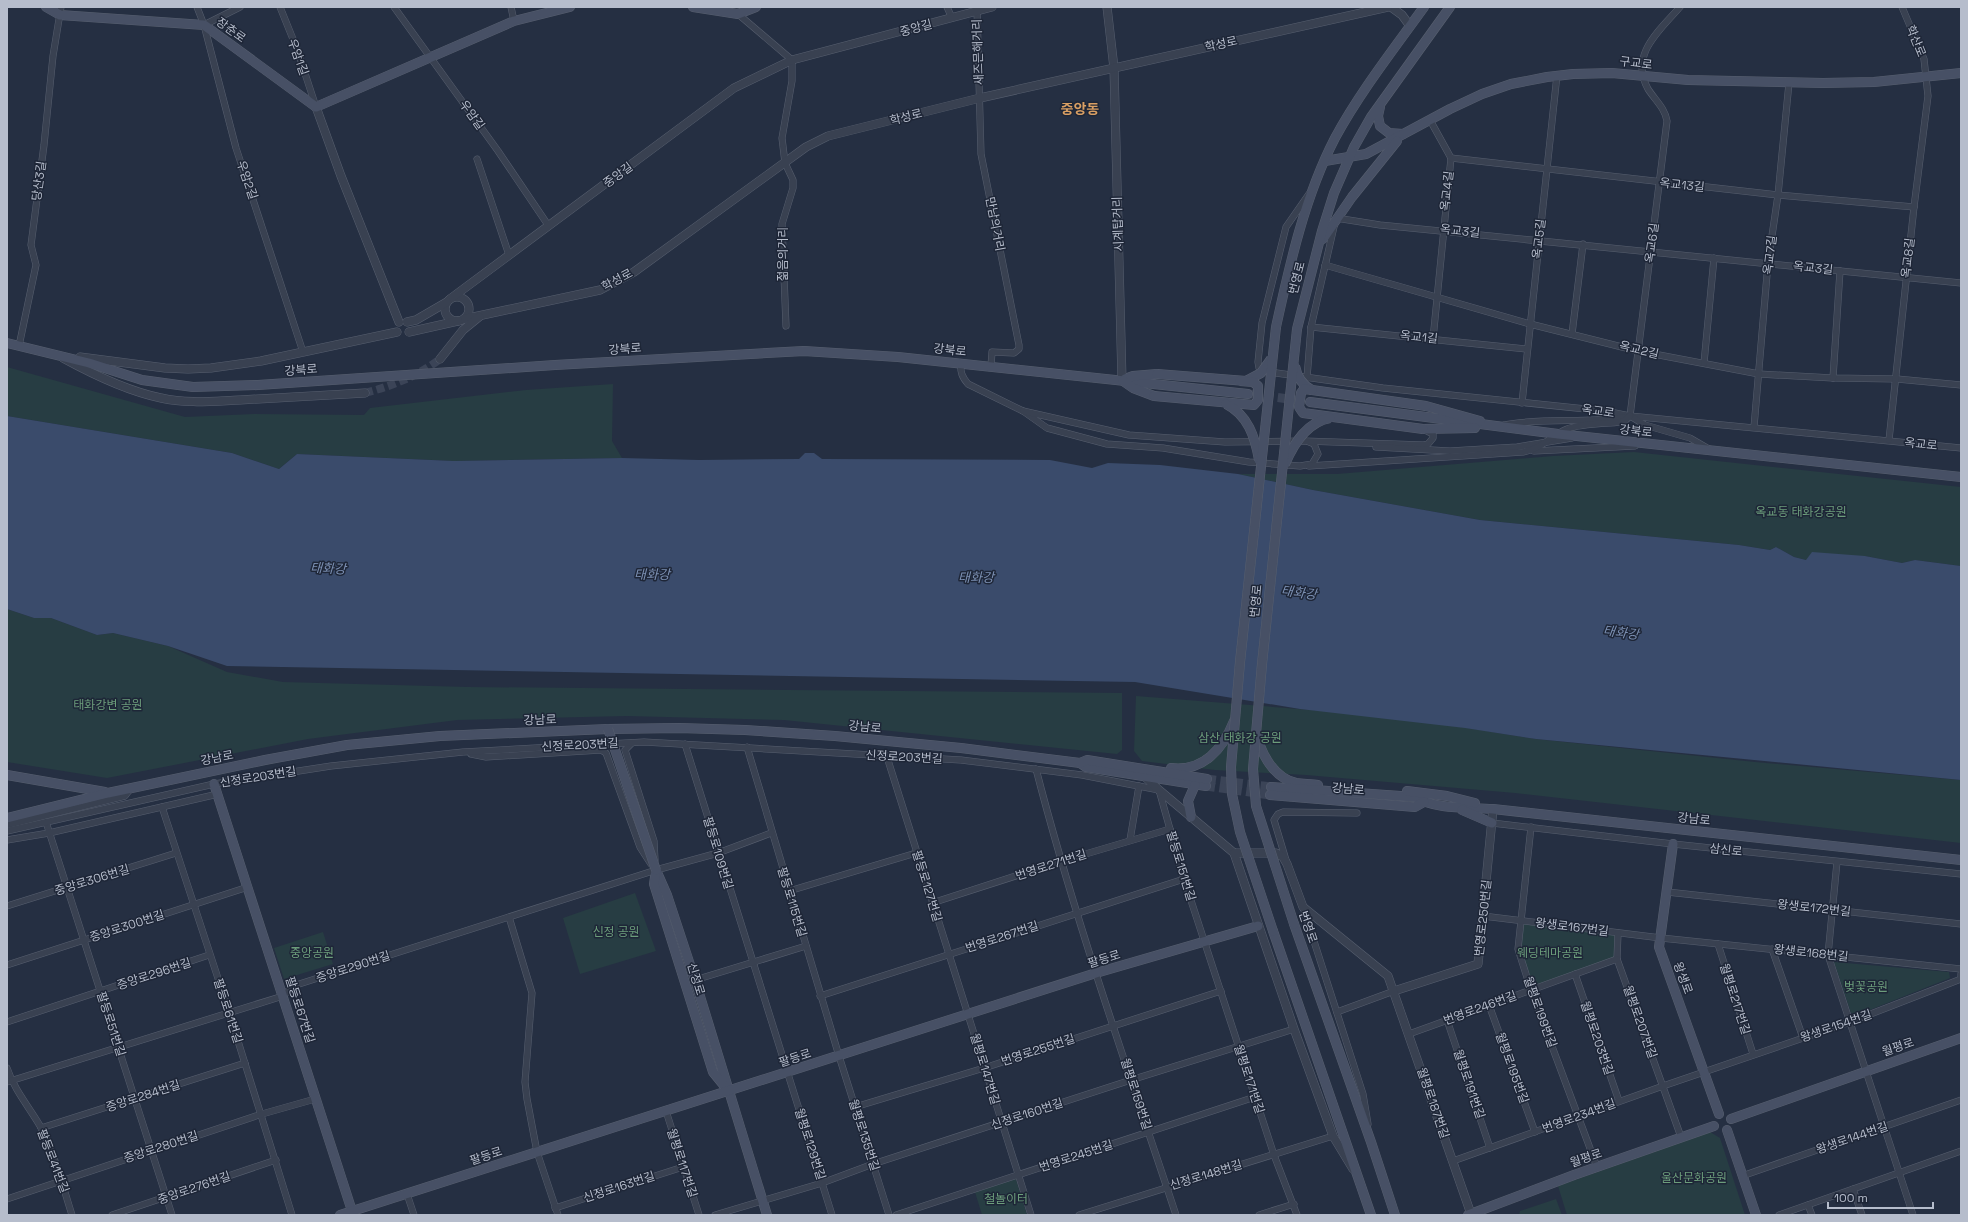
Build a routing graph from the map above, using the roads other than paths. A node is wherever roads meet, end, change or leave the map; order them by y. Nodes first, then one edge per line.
1 (46, 7) edge
2 (197, 7) edge
3 (240, 7) edge
4 (280, 7) edge
5 (394, 7) edge
6 (511, 7) edge
7 (570, 7) edge
8 (694, 7) edge
9 (756, 7) edge
10 (947, 7) edge
11 (992, 7) edge
12 (1107, 7) edge
13 (1390, 7) edge
14 (1424, 7) edge
15 (1450, 7) edge
16 (1680, 7) edge
17 (1902, 7) edge
18 (709, 8) edge
19 (977, 9) edge
20 (61, 11) edge
21 (738, 14) junction
22 (952, 18) junction
23 (514, 21) junction
24 (204, 25) junction
25 (1410, 26) junction
26 (430, 56) junction
27 (792, 60) junction
28 (1114, 68) junction
29 (1961, 73) edge
30 (1557, 75) junction
31 (1642, 76) junction
32 (1927, 76) junction
33 (1789, 83) junction
34 (980, 98) junction
35 (1383, 100) junction
36 (316, 107) junction
37 (1430, 120) junction
38 (1404, 134) junction
39 (1349, 157) junction
40 (1451, 158) junction
41 (477, 160) dead end
42 (1325, 160) junction
43 (785, 162) junction
44 (1546, 168) junction
45 (1659, 182) junction
46 (1314, 187) junction
47 (1778, 195) junction
48 (1914, 207) junction
49 (1336, 218) junction
50 (548, 225) junction
51 (1444, 230) junction
52 (1539, 240) junction
53 (1583, 244) junction
54 (1317, 249) junction
55 (1651, 251) junction
56 (509, 255) junction
57 (1714, 258) junction
58 (1768, 263) junction
59 (1325, 265) junction
60 (1840, 271) junction
61 (1906, 278) junction
62 (1961, 283) edge
63 (1437, 298) junction
64 (449, 301) junction
65 (487, 314) junction
66 (465, 316) junction
67 (403, 322) junction
68 (1530, 324) junction
69 (786, 326) dead end
70 (1311, 327) junction
71 (463, 330) junction
72 (397, 332) junction
73 (409, 332) junction
74 (1572, 334) junction
75 (1433, 339) junction
76 (7, 343) edge
77 (19, 346) junction
78 (1527, 349) junction
79 (1638, 351) junction
80 (303, 352) junction
81 (55, 354) junction
82 (1272, 358) junction
83 (440, 359) tunnel mouth
84 (1294, 360) junction
85 (961, 363) junction
86 (1704, 363) junction
87 (990, 366) junction
88 (1759, 374) junction
89 (1308, 378) junction
90 (1833, 378) junction
91 (1897, 379) junction
92 (1122, 380) junction
93 (1240, 381) junction
94 (1961, 385) edge
95 (1312, 390) junction
96 (365, 393) tunnel mouth
97 (1248, 394) tunnel mouth
98 (1221, 402) junction
99 (1310, 402) dead end
100 (1522, 403) junction
101 (1022, 410) junction
102 (1630, 416) junction
103 (1336, 417) junction
104 (1493, 427) junction
105 (1754, 427) junction
106 (1423, 428) junction
107 (1558, 434) junction
108 (1595, 438) junction
109 (1889, 440) junction
110 (1304, 441) junction
111 (1546, 442) junction
112 (1661, 446) junction
113 (1961, 448) edge
114 (1712, 451) junction
115 (1523, 452) junction
116 (1300, 466) junction
117 (1260, 470) junction
118 (1282, 472) junction
119 (1961, 477) edge
120 (1234, 721) junction
121 (1256, 724) junction
122 (608, 729) junction
123 (633, 743) junction
124 (685, 744) junction
125 (747, 747) junction
126 (463, 752) junction
127 (887, 756) junction
128 (1080, 763) junction
129 (1133, 767) junction
130 (1036, 769) junction
131 (7, 775) edge
132 (1145, 778) junction
133 (214, 784) junction
134 (1195, 785) junction
135 (1139, 786) junction
136 (131, 788) junction
137 (1158, 790) junction
138 (1271, 791) tunnel mouth
139 (108, 793) junction
140 (218, 794) junction
141 (1445, 805) junction
142 (162, 807) junction
143 (1493, 808) junction
144 (1357, 813) dead end
145 (1191, 817) junction
146 (7, 818) edge
147 (46, 822) junction
148 (1492, 823) junction
149 (7, 825) edge
150 (1531, 827) junction
151 (1170, 829) junction
152 (7, 831) edge
153 (49, 833) junction
154 (771, 833) junction
155 (7, 840) edge
156 (1130, 840) junction
157 (1672, 844) junction
158 (176, 853) junction
159 (718, 853) junction
160 (916, 853) junction
161 (1234, 853) junction
162 (1961, 860) edge
163 (1062, 861) junction
164 (1837, 862) junction
165 (1287, 864) junction
166 (656, 870) junction
167 (1961, 874) edge
168 (1184, 879) junction
169 (248, 887) junction
170 (67, 888) junction
171 (789, 891) junction
172 (1666, 892) junction
173 (932, 903) junction
174 (192, 905) junction
175 (7, 906) edge
176 (1303, 907) junction
177 (1832, 910) junction
178 (673, 913) junction
179 (1078, 913) junction
180 (664, 916) junction
181 (1483, 916) junction
182 (508, 917) junction
183 (1521, 921) junction
184 (1961, 924) edge
185 (1258, 926) junction
186 (1618, 933) junction
187 (1661, 938) junction
188 (84, 940) junction
189 (1205, 941) junction
190 (1718, 944) junction
191 (806, 946) junction
192 (1772, 949) junction
193 (949, 955) junction
194 (1828, 955) junction
195 (209, 956) junction
196 (1617, 959) junction
197 (752, 962) junction
198 (7, 965) edge
199 (1961, 968) edge
200 (1096, 974) junction
201 (1575, 974) junction
202 (1961, 974) edge
203 (695, 980) junction
204 (1531, 990) junction
205 (100, 991) junction
206 (1221, 991) junction
207 (1394, 992) junction
208 (282, 996) junction
209 (820, 996) junction
210 (1489, 1005) junction
211 (229, 1012) junction
212 (1337, 1012) junction
213 (967, 1015) junction
214 (1447, 1020) junction
215 (7, 1022) edge
216 (1850, 1022) junction
217 (1114, 1026) junction
218 (1294, 1029) junction
219 (1409, 1034) junction
220 (1803, 1038) junction
221 (1961, 1038) edge
222 (715, 1043) junction
223 (704, 1046) junction
224 (1239, 1046) junction
225 (118, 1047) junction
226 (1753, 1054) junction
227 (838, 1056) junction
228 (245, 1062) junction
229 (7, 1068) edge
230 (984, 1068) junction
231 (1704, 1071) junction
232 (1864, 1071) junction
233 (787, 1073) junction
234 (1131, 1080) junction
235 (9, 1081) edge
236 (1663, 1086) junction
237 (728, 1091) junction
238 (1255, 1097) junction
239 (135, 1098) junction
240 (316, 1099) junction
241 (1961, 1100) edge
242 (1619, 1101) junction
243 (855, 1107) junction
244 (666, 1111) junction
245 (262, 1114) junction
246 (1719, 1114) junction
247 (1579, 1116) junction
248 (1731, 1119) junction
249 (1001, 1122) junction
250 (1714, 1126) junction
251 (1883, 1127) junction
252 (41, 1128) junction
253 (1727, 1130) junction
254 (1148, 1132) junction
255 (1535, 1132) junction
256 (1333, 1136) junction
257 (1681, 1137) junction
258 (1371, 1142) junction
259 (1490, 1148) junction
260 (152, 1150) junction
261 (1961, 1151) edge
262 (538, 1152) junction
263 (1274, 1155) junction
264 (276, 1160) junction
265 (1453, 1161) junction
266 (873, 1164) junction
267 (683, 1167) junction
268 (1598, 1167) junction
269 (1898, 1172) junction
270 (1018, 1175) junction
271 (1742, 1176) junction
272 (1358, 1179) junction
273 (61, 1180) junction
274 (822, 1183) junction
275 (1167, 1187) junction
276 (1853, 1188) junction
277 (407, 1194) junction
278 (166, 1197) junction
279 (7, 1198) edge
280 (762, 1200) junction
281 (1294, 1204) junction
282 (1808, 1205) junction
283 (555, 1208) junction
284 (352, 1213) edge
285 (1470, 1214) edge
286 (72, 1215) edge
287 (112, 1215) edge
288 (172, 1215) edge
289 (292, 1215) edge
290 (340, 1215) edge
291 (414, 1215) edge
292 (558, 1215) edge
293 (699, 1215) edge
294 (715, 1215) edge
295 (767, 1215) edge
296 (832, 1215) edge
297 (890, 1215) edge
298 (896, 1215) edge
299 (1031, 1215) edge
300 (1079, 1215) edge
301 (1176, 1215) edge
302 (1259, 1215) edge
303 (1297, 1215) edge
304 (1371, 1215) edge
305 (1394, 1215) edge
306 (1756, 1215) edge
307 (1779, 1215) edge
308 (1812, 1215) edge
309 (1862, 1215) edge
310 (1913, 1215) edge

1 - 20 main road, 장춘로
2 - 24 street, 우암2길
3 - 24 street
4 - 36 street, 우암1길
5 - 26 street, 우암길
6 - 23 street
7 - 23 main road
8 - 18 main road
9 - 21 main road
10 - 22 street
11 - 19 street, 중앙길
12 - 28 street, 시계탑거리
13 - 25 street
13 - 28 street, 학성로
14 - 25 main road, 번영로
15 - 35 main road, 번영로
16 - 31 street
17 - 32 street, 학산로
18 - 21 main road
19 - 22 street, 중앙길
19 - 34 street, 새즈믄해거리
20 - 24 main road, 장춘로
20 - 77 street, 당산3길
21 - 27 street
22 - 27 street, 중앙길
23 - 26 main road
24 - 36 main road, 장춘로
24 - 80 street, 우암2길
25 - 42 main road, 번영로
26 - 36 main road
26 - 50 street, 우암길
27 - 43 street
27 - 50 street, 중앙길
28 - 34 street, 학성로
28 - 92 street, 시계탑거리
29 - 32 main road, 구교로
30 - 31 main road, 구교로
30 - 37 main road, 구교로
30 - 44 street, 옥교5길
31 - 33 main road, 구교로
31 - 45 street, 옥교6길
32 - 33 main road, 구교로
32 - 48 street, 옥교8길
33 - 47 street, 옥교7길
34 - 43 street, 학성로
34 - 87 street, 만남의거리
35 - 38 main road
35 - 39 main road, 번영로
36 - 67 street
37 - 38 main road, 구교로
37 - 40 street, 옥교4길
38 - 39 main road, 구교로
38 - 49 main road
39 - 42 main road, 구교로
39 - 54 main road, 번영로
40 - 44 street, 옥교13길
40 - 51 street, 옥교4길
41 - 56 street
42 - 46 main road, 번영로
43 - 65 street, 학성로
43 - 69 street, 젊음의거리
44 - 45 street, 옥교13길
44 - 52 street, 옥교5길
45 - 47 street, 옥교13길
45 - 55 street, 옥교6길
46 - 82 main road, 번영로, bridge
46 - 89 street, 옥교로
47 - 48 street, 옥교13길
47 - 58 street, 옥교7길
48 - 61 street, 옥교8길
49 - 51 street, 옥교3길
49 - 54 main road
49 - 59 street
50 - 56 street, 중앙길
51 - 52 street, 옥교3길
51 - 63 street, 옥교4길
52 - 53 street, 옥교3길
52 - 68 street, 옥교5길
53 - 55 street, 옥교3길
53 - 74 street
54 - 84 main road, 번영로, bridge
55 - 57 street, 옥교3길
55 - 79 street, 옥교6길
56 - 64 street, 중앙길
57 - 58 street, 옥교3길
57 - 86 street
58 - 60 street, 옥교3길
58 - 88 street, 옥교7길
59 - 63 street, 옥교2길
59 - 70 street
60 - 61 street, 옥교3길
60 - 90 street, 옥교3길
61 - 62 street, 옥교3길
61 - 91 street, 옥교8길
63 - 68 street, 옥교2길
63 - 75 street, 옥교4길
64 - 66 street
64 - 66 street
64 - 67 street, 중앙길
65 - 66 street, 학성로
65 - 71 street
66 - 71 street
66 - 73 street, 학성로
67 - 72 street
67 - 73 street
68 - 74 street, 옥교2길
68 - 78 street, 옥교5길
70 - 75 street, 옥교1길
70 - 89 street
71 - 83 street
72 - 73 street
72 - 80 street
74 - 79 street, 옥교2길
75 - 78 street, 옥교1길
76 - 77 main road, 강북로
77 - 81 main road, 강북로
78 - 100 street, 옥교5길
79 - 86 street, 옥교2길
79 - 102 street, 옥교6길
80 - 81 street
81 - 85 main road, 강북로
81 - 96 street
82 - 93 main road, bridge
82 - 117 main road, 번영로, bridge
84 - 95 main road, bridge
84 - 118 main road, 번영로, bridge
85 - 87 main road, 강북로
85 - 101 street
86 - 88 street, 옥교2길
87 - 92 main road, 강북로
88 - 90 street, 옥교2길
88 - 105 street, 옥교7길
89 - 100 street, 옥교로
90 - 91 street, 옥교2길
91 - 94 street, 옥교2길
91 - 109 street, 옥교8길
92 - 93 main road, bridge
92 - 97 main road, 강북로
92 - 98 main road, bridge
93 - 98 main road, bridge
95 - 103 main road, bridge
95 - 104 main road, bridge
98 - 117 main road, bridge
99 - 104 main road, 강북로
100 - 102 street, 옥교로
101 - 110 street
101 - 116 street
102 - 104 street
102 - 105 street, 옥교로
102 - 107 street
102 - 114 street
103 - 106 main road, bridge
103 - 118 main road, bridge
104 - 106 main road
104 - 107 main road, 강북로
105 - 109 street, 옥교로
106 - 110 street
107 - 108 main road, 강북로
107 - 111 street
108 - 111 street
108 - 112 main road, 강북로
109 - 113 street, 옥교로
110 - 111 street
110 - 116 street
111 - 115 street
112 - 114 main road, 강북로
112 - 115 street
114 - 119 main road, 강북로
115 - 116 street
117 - 120 main road, 번영로, bridge
118 - 121 main road, 번영로, bridge
120 - 129 main road
120 - 272 main road, 번영로, bridge
121 - 143 main road, bridge
121 - 258 main road, 번영로, bridge
122 - 128 main road, 강남로
122 - 136 main road, 강남로
122 - 166 main road, 신정로, bridge
123 - 124 street, 신정로203번길
123 - 126 street, 신정로203번길
123 - 166 street
124 - 125 street, 신정로203번길
124 - 159 street, 팔등로109번길
125 - 127 street, 신정로203번길
125 - 154 street, 팔등로115번길
126 - 133 street, 신정로203번길
126 - 166 street
127 - 130 street, 신정로203번길
127 - 160 street, 팔등로127번길
128 - 129 main road, 강남로
128 - 132 main road, 강남로
129 - 132 street
129 - 134 main road, 강남로
130 - 135 street, 신정로203번길
130 - 163 street, 월평로159번길
131 - 139 main road
132 - 134 main road, 강남로
132 - 137 street
133 - 140 main road, 팔등로67번길
133 - 147 street, 신정로203번길
134 - 145 main road
135 - 137 street, 신정로203번길
135 - 156 street
136 - 139 main road, 강남로
136 - 149 street
137 - 145 street
137 - 151 street, 팔등로151번길
138 - 141 main road, 강남로
139 - 146 main road, 강남로
140 - 142 street
140 - 169 main road, 팔등로67번길
141 - 143 main road, 강남로
141 - 148 main road
142 - 153 street
142 - 158 street, 팔등로61번길
143 - 148 street, 번영로250번길
143 - 162 main road, 강남로
144 - 165 street
145 - 161 street
147 - 152 street, 신정로203번길
147 - 153 street, 팔등로51번길
148 - 150 street, 삼신로
148 - 181 street, 번영로250번길
150 - 157 street, 삼신로
150 - 183 street, 월평로199번길
151 - 156 street, 번영로271번길
151 - 168 street, 팔등로151번길
153 - 155 street
153 - 170 street, 팔등로51번길
154 - 159 street, 중앙로290번길
154 - 171 street, 팔등로115번길
156 - 163 street, 번영로271번길
157 - 164 street, 삼신로
157 - 172 main road, 왕생로
158 - 170 street, 중앙로306번길
158 - 174 street, 팔등로61번길
159 - 166 street, 중앙로290번길
159 - 197 street, 팔등로109번길
160 - 171 street
160 - 173 street, 팔등로127번길
161 - 165 street
161 - 185 street
163 - 173 street, 번영로271번길
163 - 179 street, 월평로159번길
164 - 167 street, 삼신로
164 - 177 street
165 - 176 street
166 - 178 main road, 신정로
166 - 180 main road, 신정로
166 - 182 street, 중앙로290번길
168 - 179 street, 번영로267번길
168 - 189 street, 팔등로151번길
169 - 174 street, 중앙로300번길
169 - 208 main road, 팔등로67번길
170 - 175 street, 중앙로306번길
170 - 188 street, 팔등로51번길
171 - 191 street, 팔등로115번길
172 - 177 street, 왕생로172번길
172 - 187 main road, 왕생로
173 - 193 street, 팔등로127번길
174 - 188 street, 중앙로300번길
174 - 195 street, 팔등로61번길
176 - 207 street
176 - 212 street
177 - 184 street, 왕생로172번길
177 - 194 street
178 - 180 main road
178 - 203 main road, 신정로
179 - 193 street, 번영로267번길
179 - 200 street, 월평로159번길
180 - 223 main road, 신정로
181 - 183 street, 왕생로167번길
181 - 207 street, 번영로250번길
182 - 208 street, 중앙로290번길
182 - 262 street
183 - 186 street, 왕생로167번길
183 - 204 street, 월평로199번길
185 - 189 main road, 팔등로
185 - 218 street
186 - 187 street, 왕생로167번길
186 - 196 street
187 - 190 street, 왕생로168번길
187 - 231 main road, 왕생로
188 - 198 street, 중앙로300번길
188 - 205 street, 팔등로51번길
189 - 200 main road, 팔등로
189 - 206 street, 월평로171번길
190 - 192 street, 왕생로168번길
190 - 226 street, 월평로217번길
191 - 197 street
191 - 209 street, 팔등로115번길
192 - 194 street, 왕생로168번길
192 - 220 street
193 - 209 street, 번영로267번길
193 - 213 street, 팔등로127번길
194 - 199 street, 왕생로168번길
194 - 216 street
195 - 205 street, 중앙로296번길
195 - 211 street, 팔등로61번길
196 - 201 street, 번영로246번길
196 - 236 street, 월평로207번길
197 - 203 street, 신정로
197 - 233 street, 팔등로109번길
200 - 213 main road, 팔등로
200 - 217 street, 월평로159번길
201 - 204 street, 번영로246번길
201 - 242 street, 월평로203번길
202 - 216 street, 왕생로154번길
203 - 222 main road, 신정로
204 - 210 street, 번영로246번길
204 - 247 street, 월평로199번길
205 - 215 street, 중앙로296번길
205 - 225 street, 팔등로51번길
206 - 217 street, 번영로255번길
206 - 224 street, 월평로171번길
207 - 212 street, 번영로250번길
207 - 219 street, 월평로187번길
208 - 211 street, 중앙로290번길
208 - 240 main road, 팔등로67번길
209 - 227 street, 팔등로115번길
210 - 214 street, 번영로246번길
210 - 255 street, 월평로195번길
211 - 225 street, 중앙로290번길
211 - 228 street, 팔등로61번길
212 - 258 street
213 - 227 main road, 팔등로
213 - 230 street, 월평로147번길
214 - 219 street, 번영로246번길
214 - 259 street, 월평로191번길
216 - 220 street, 왕생로154번길
216 - 232 street
217 - 230 street, 번영로255번길
217 - 234 street, 월평로159번길
218 - 224 street, 신정로160번길
218 - 256 street
219 - 265 street, 월평로187번길
220 - 226 street, 왕생로154번길
221 - 232 main road, 월평로
222 - 223 main road
222 - 237 main road, 신정로
223 - 237 main road, 신정로
224 - 234 street, 신정로160번길
224 - 238 street, 월평로171번길
225 - 235 street, 중앙로290번길
225 - 239 street, 팔등로51번길
226 - 231 street, 왕생로154번길
227 - 233 main road, 팔등로
227 - 243 street, 월평로135번길
228 - 239 street, 중앙로284번길
228 - 245 street, 팔등로61번길
229 - 235 street, 팔등로41번길
230 - 243 street, 번영로255번길
230 - 249 street, 월평로147번길
231 - 236 street, 번영로234번길
231 - 246 main road, 왕생로
232 - 248 main road, 월평로
232 - 251 street
233 - 237 main road, 팔등로
233 - 274 street, 월평로129번길
234 - 249 street, 신정로160번길
234 - 254 street, 월평로159번길
235 - 252 street, 팔등로41번길
236 - 242 street, 번영로234번길
236 - 257 street, 월평로207번길
237 - 244 main road, 팔등로
237 - 280 main road, 신정로
238 - 254 street, 번영로245번길
238 - 263 street, 월평로171번길
239 - 252 street, 중앙로284번길
239 - 260 street, 팔등로51번길
240 - 245 street, 중앙로280번길
240 - 284 main road, 팔등로67번길
241 - 251 street, 왕생로144번길
242 - 247 street, 번영로234번길
243 - 266 street, 월평로135번길
244 - 262 main road, 팔등로
244 - 267 street, 월평로117번길
245 - 260 street, 중앙로280번길
245 - 264 street, 팔등로61번길
246 - 248 main road
246 - 250 main road
247 - 255 street, 번영로234번길
247 - 268 street, 월평로199번길
248 - 253 main road
249 - 266 street, 신정로160번길
249 - 270 street, 월평로147번길
250 - 253 main road
250 - 257 main road, 월평로
251 - 269 street
251 - 271 street, 왕생로144번길
252 - 273 street, 팔등로41번길
253 - 271 main road
254 - 270 street, 번영로245번길
254 - 275 street, 월평로159번길
255 - 259 street, 번영로234번길
256 - 263 street, 신정로148번길
256 - 272 street
257 - 268 main road, 월평로
258 - 305 main road, 번영로
259 - 265 street, 번영로234번길
260 - 273 street, 중앙로280번길
260 - 278 street, 팔등로51번길
261 - 269 street
262 - 277 main road, 팔등로
262 - 283 street
263 - 275 street, 신정로148번길
263 - 281 street, 월평로171번길
264 - 278 street, 중앙로276번길
264 - 289 street, 팔등로61번길
265 - 285 street, 월평로187번길
266 - 274 street, 신정로160번길
266 - 297 street, 월평로135번길
267 - 283 street, 신정로163번길
267 - 293 street, 월평로117번길
268 - 285 main road, 월평로
269 - 276 street
269 - 310 street
270 - 298 street, 번영로245번길
270 - 299 street, 월평로147번길
271 - 306 main road
272 - 304 main road, 번영로
273 - 279 street, 중앙로280번길
273 - 286 street, 팔등로41번길
274 - 280 street, 신정로160번길
274 - 296 street, 월평로129번길
275 - 300 street, 신정로148번길
275 - 301 street, 월평로159번길
276 - 282 street
276 - 309 street
277 - 284 main road, 팔등로
277 - 291 street
278 - 287 street, 중앙로276번길
278 - 288 street, 팔등로51번길
280 - 294 street, 신정로160번길
280 - 295 main road, 신정로
281 - 302 street
281 - 303 street, 월평로171번길
282 - 307 street
282 - 308 street
283 - 292 street
284 - 290 main road, 팔등로

